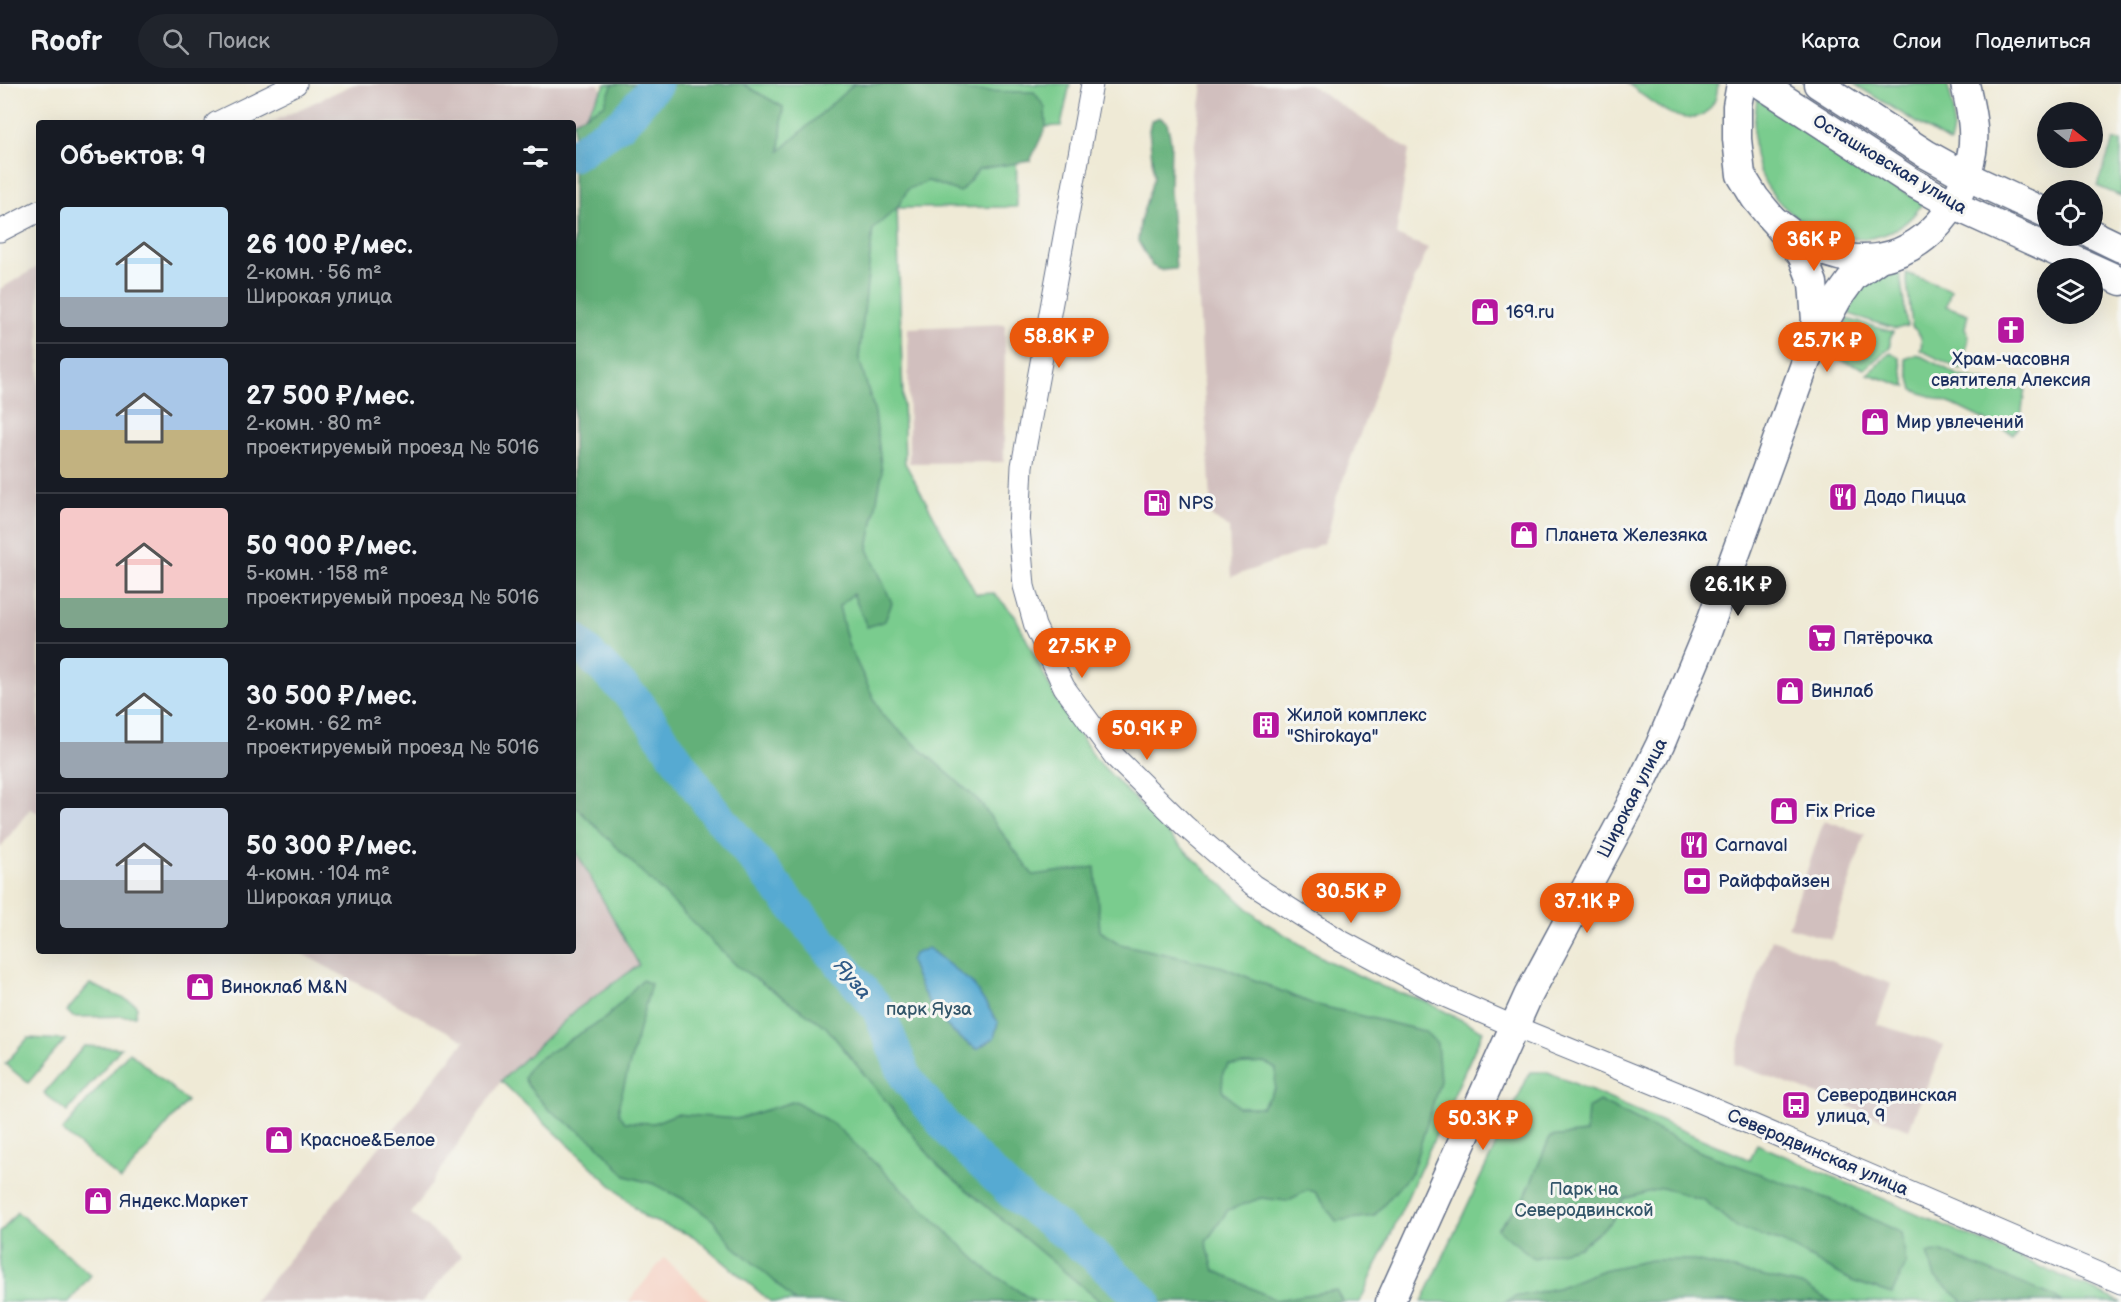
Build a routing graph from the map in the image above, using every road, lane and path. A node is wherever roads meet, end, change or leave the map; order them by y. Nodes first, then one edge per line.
1 (296, 84) edge
2 (1092, 84) edge
3 (1742, 84) edge
4 (1761, 84) edge
5 (1818, 84) edge
6 (1965, 84) edge
7 (222, 120) edge
8 (1966, 176) junction
9 (1953, 206) junction
10 (2037, 209) edge
11 (36, 213) edge
12 (1772, 219) junction
13 (0, 231) edge
14 (2103, 239) edge
15 (2121, 248) edge
16 (1878, 259) junction
17 (2121, 281) edge
18 (1812, 345) junction
19 (1513, 1026) junction
20 (2121, 1283) edge
21 (1390, 1302) edge

1 - 7 street
2 - 19 street, Северодвинская улица
3 - 12 main road
4 - 9 main road, Осташковская улица
5 - 8 main road, Осташковская улица
6 - 8 main road
8 - 9 main road
8 - 10 main road, Осташковская улица
9 - 16 main road
9 - 17 main road, Осташковская улица
11 - 13 street
12 - 16 main road
12 - 18 main road
14 - 15 main road
16 - 18 main road
18 - 19 main road, Широкая улица
19 - 20 street, Северодвинская улица
19 - 21 main road, Широкая улица

